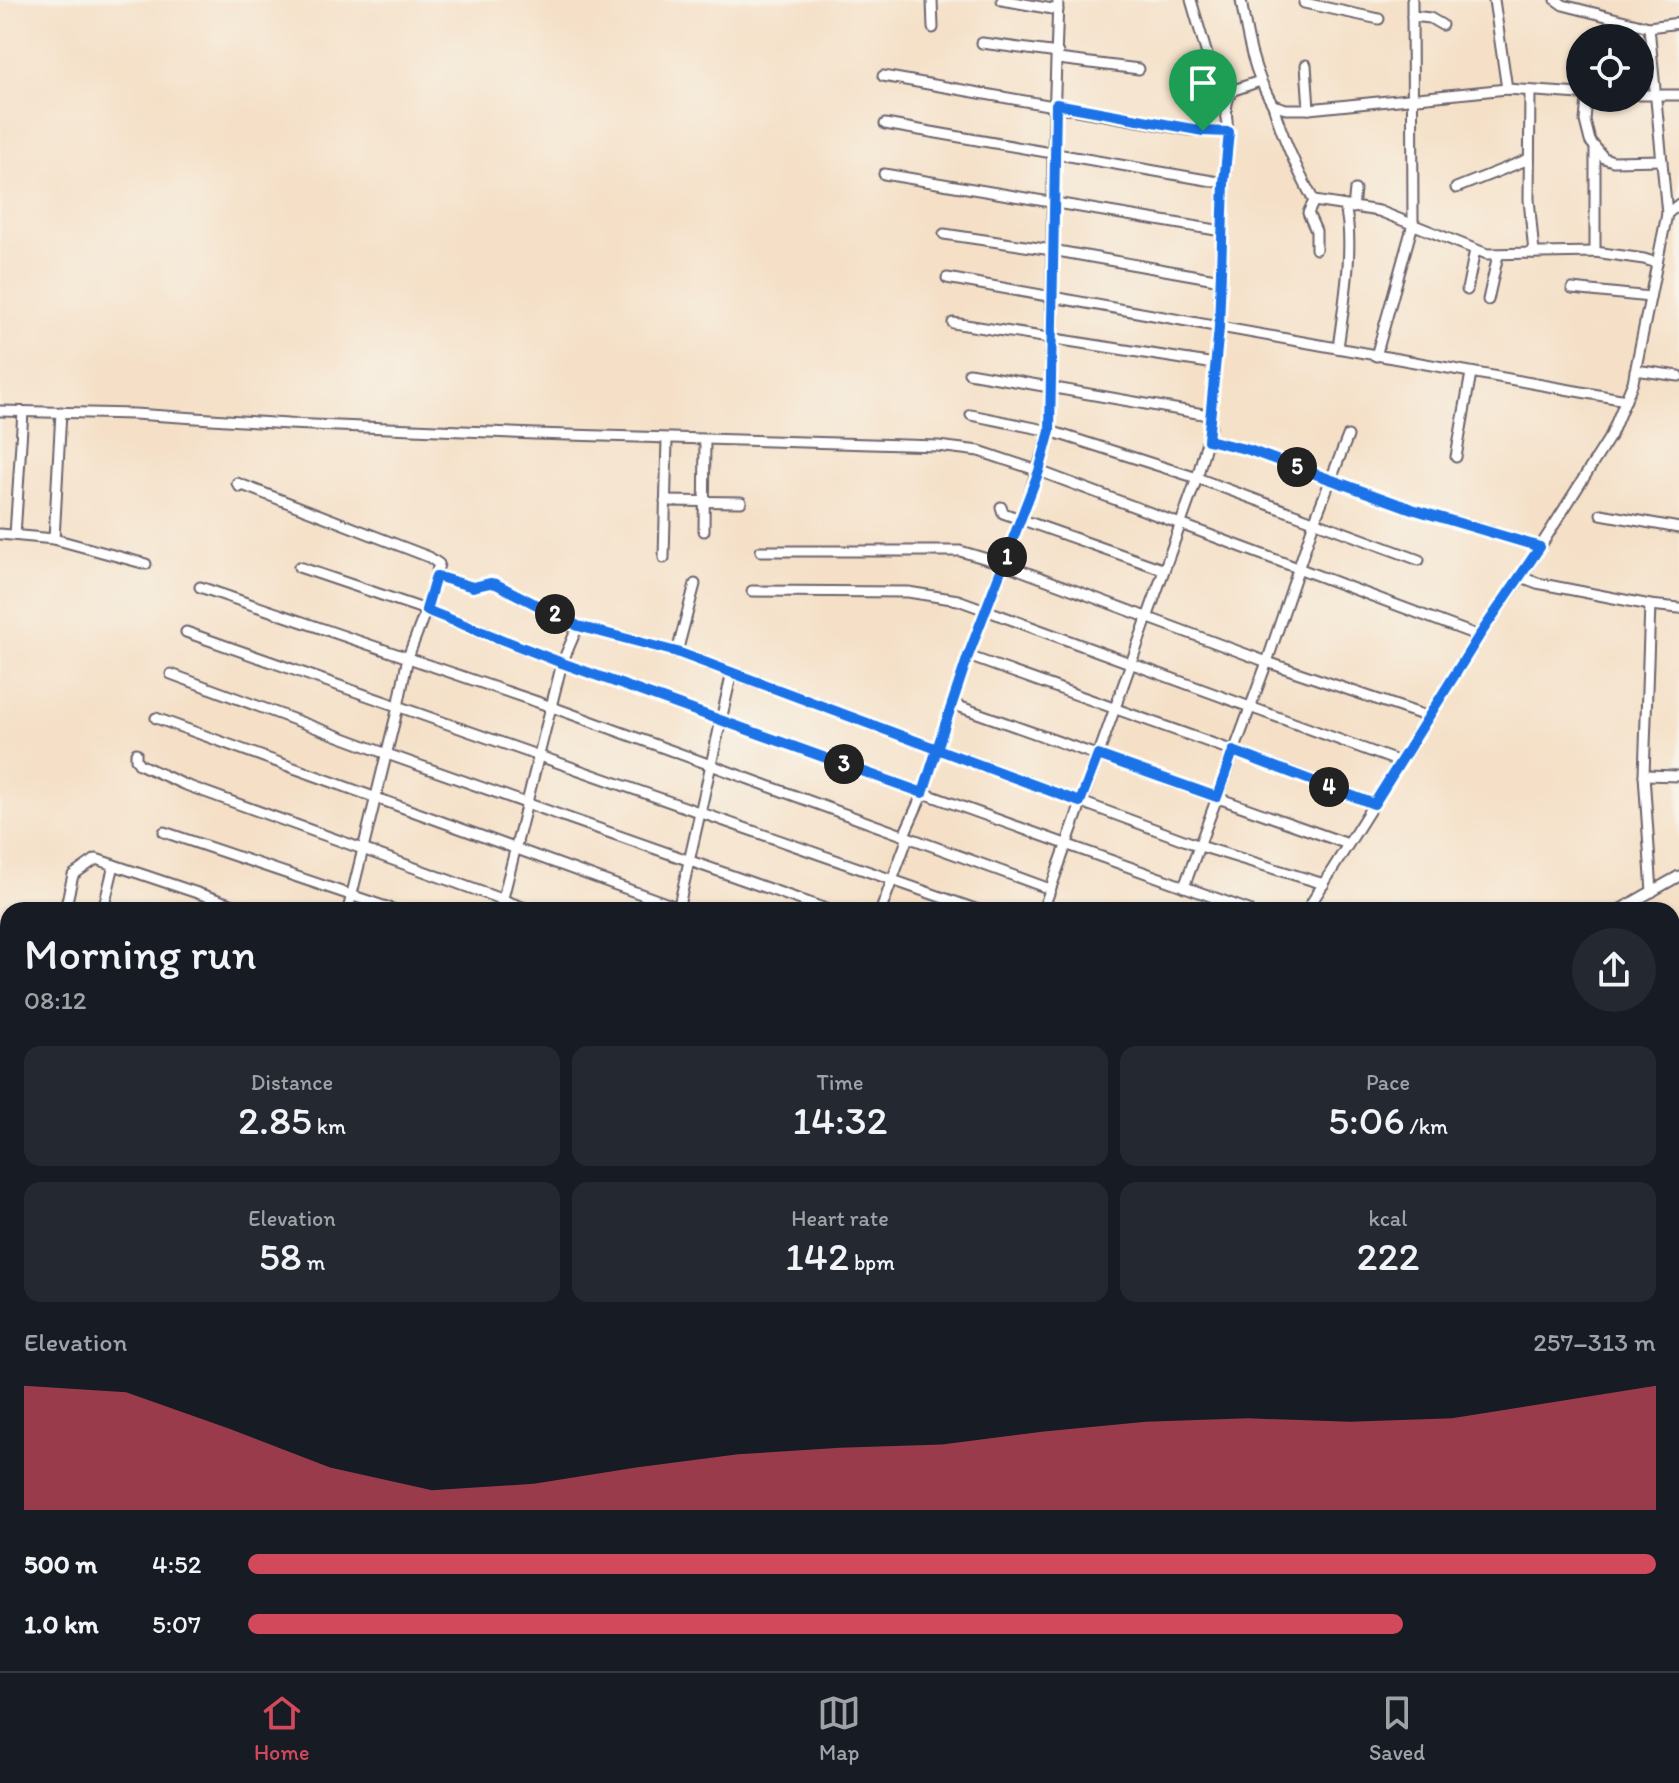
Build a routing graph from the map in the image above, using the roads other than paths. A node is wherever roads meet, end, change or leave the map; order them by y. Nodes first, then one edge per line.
1 (932, 0) edge
2 (1002, 0) edge
3 (1191, 0) edge
4 (1241, 0) edge
5 (1412, 0) edge
6 (1494, 0) edge
7 (1556, 0) edge
8 (1302, 1) edge
9 (1058, 5) edge
10 (1412, 16) junction
11 (1379, 19) dead end
12 (1679, 23) edge
13 (1637, 24) edge
14 (1442, 25) dead end
15 (1654, 26) edge
16 (933, 28) dead end
17 (982, 43) dead end
18 (1058, 56) junction
19 (1306, 65) dead end
20 (1139, 69) dead end
21 (1654, 75) edge
22 (883, 76) dead end
23 (1260, 81) junction
24 (1215, 82) dead end
25 (1507, 89) junction
26 (1530, 91) junction
27 (1566, 93) edge
28 (1656, 95) junction
29 (1679, 95) edge
30 (1414, 97) junction
31 (1056, 104) junction
32 (1273, 105) junction
33 (1309, 109) junction
34 (1586, 112) edge
35 (885, 124) dead end
36 (1229, 132) junction
37 (1595, 149) junction
38 (1053, 151) junction
39 (1529, 159) junction
40 (1662, 160) junction
41 (884, 174) dead end
42 (1224, 183) junction
43 (1456, 188) dead end
44 (1355, 190) dead end
45 (1053, 200) junction
46 (1314, 201) junction
47 (1679, 204) edge
48 (1349, 208) junction
49 (1667, 214) junction
50 (1413, 224) junction
51 (1222, 231) junction
52 (944, 234) dead end
53 (1316, 249) dead end
54 (1052, 250) junction
55 (1475, 250) junction
56 (1595, 252) junction
57 (1534, 253) junction
58 (1498, 255) junction
59 (1657, 263) junction
60 (947, 278) dead end
61 (1221, 280) junction
62 (1572, 289) dead end
63 (1467, 290) dead end
64 (1050, 295) junction
65 (1650, 297) junction
66 (1488, 300) dead end
67 (953, 323) dead end
68 (1219, 328) junction
69 (1051, 337) junction
70 (1338, 348) junction
71 (1376, 356) junction
72 (1215, 364) junction
73 (1635, 370) junction
74 (969, 373) dead end
75 (1471, 373) junction
76 (1679, 376) edge
77 (1050, 386) junction
78 (1626, 400) junction
79 (0, 411) edge
80 (23, 412) junction
81 (61, 412) junction
82 (971, 415) dead end
83 (1210, 418) junction
84 (1050, 431) junction
85 (1348, 436) dead end
86 (667, 439) junction
87 (705, 440) junction
88 (1208, 440) junction
89 (1456, 457) dead end
90 (1039, 471) junction
91 (1197, 478) junction
92 (1332, 479) junction
93 (240, 487) dead end
94 (665, 501) junction
95 (704, 501) junction
96 (741, 502) dead end
97 (1001, 507) dead end
98 (1601, 514) dead end
99 (1021, 519) junction
100 (1314, 522) junction
101 (1180, 525) junction
102 (1679, 528) edge
103 (704, 531) dead end
104 (0, 534) edge
105 (15, 535) junction
106 (54, 539) junction
107 (1540, 547) junction
108 (761, 551) dead end
109 (664, 558) dead end
110 (1419, 560) dead end
111 (146, 564) dead end
112 (1004, 564) junction
113 (299, 567) dead end
114 (1299, 568) junction
115 (1162, 569) junction
116 (436, 576) junction
117 (1521, 577) junction
118 (695, 584) dead end
119 (200, 587) dead end
120 (752, 591) dead end
121 (1650, 605) junction
122 (1679, 608) edge
123 (985, 609) junction
124 (426, 610) junction
125 (1147, 617) junction
126 (578, 626) junction
127 (186, 632) dead end
128 (1479, 636) junction
129 (677, 652) junction
130 (968, 656) junction
131 (408, 657) junction
132 (1267, 662) junction
133 (562, 663) junction
134 (1130, 663) junction
135 (732, 672) junction
136 (171, 674) dead end
137 (952, 704) junction
138 (1250, 706) junction
139 (398, 707) junction
140 (552, 707) junction
141 (1114, 709) junction
142 (1429, 717) junction
143 (156, 718) dead end
144 (722, 719) junction
145 (937, 749) junction
146 (1233, 751) junction
147 (136, 753) dead end
148 (387, 754) junction
149 (1098, 755) junction
150 (538, 756) junction
151 (1400, 762) junction
152 (709, 765) junction
153 (1644, 775) junction
154 (1679, 776) edge
155 (923, 793) junction
156 (1217, 797) junction
157 (376, 799) junction
158 (1080, 802) junction
159 (526, 803) junction
160 (1374, 804) junction
161 (702, 813) junction
162 (164, 832) dead end
163 (904, 835) junction
164 (1066, 844) junction
165 (1348, 844) junction
166 (1200, 846) junction
167 (515, 848) junction
168 (363, 849) junction
169 (690, 861) junction
170 (114, 865) junction
171 (1679, 876) edge
172 (892, 880) junction
173 (1324, 884) junction
174 (1184, 887) junction
175 (1050, 889) junction
176 (1652, 892) junction
177 (351, 895) junction
178 (67, 902) edge
179 (105, 902) edge
180 (224, 902) edge
181 (350, 902) edge
182 (372, 902) edge
183 (494, 902) edge
184 (502, 902) edge
185 (661, 902) edge
186 (681, 902) edge
187 (806, 902) edge
188 (884, 902) edge
189 (955, 902) edge
190 (1046, 902) edge
191 (1226, 902) edge
192 (1312, 902) edge
193 (1640, 902) edge

1 - 16 street
2 - 9 street
3 - 24 street
4 - 23 street
5 - 10 street
6 - 25 street
7 - 13 street
8 - 11 street
9 - 18 street
10 - 14 street
10 - 30 street
12 - 15 street
17 - 18 street
18 - 20 street
18 - 31 street
19 - 33 street
21 - 28 street
22 - 31 street
23 - 32 street
23 - 36 street
25 - 26 street
25 - 30 street
26 - 27 street
26 - 39 street
28 - 29 street
28 - 40 street
30 - 33 street
30 - 50 street
31 - 36 street
31 - 38 street
32 - 33 street
32 - 46 street
34 - 37 street
35 - 38 street
36 - 42 street
37 - 40 street
37 - 56 street
38 - 42 street
38 - 45 street
39 - 43 street
39 - 57 street
40 - 49 street
41 - 45 street
42 - 51 street
44 - 48 street
45 - 51 street
45 - 54 street
46 - 48 street
46 - 53 street
47 - 49 street
48 - 50 street
48 - 70 street
49 - 59 street
50 - 55 street
50 - 71 street
51 - 61 street
52 - 54 street
54 - 61 street
54 - 64 street
55 - 58 street
55 - 63 street
56 - 57 street
56 - 59 street
57 - 58 street
58 - 66 street
59 - 65 street
60 - 64 street
61 - 68 street
62 - 65 street
64 - 68 street
64 - 69 street
65 - 73 street
67 - 69 street
68 - 70 street
68 - 72 street
69 - 72 street
69 - 77 street
70 - 71 street
71 - 75 street
72 - 83 street
73 - 76 street
73 - 78 street
74 - 77 street
75 - 78 street
75 - 89 street
77 - 83 street
77 - 84 street
78 - 107 street
79 - 80 street
80 - 81 street
80 - 105 street
81 - 86 street
81 - 106 street
82 - 84 street
83 - 88 street
84 - 90 street
84 - 91 street
85 - 92 street
86 - 87 street
86 - 94 street
87 - 90 street
87 - 95 street
88 - 91 street
88 - 92 street
90 - 99 street
90 - 101 street
91 - 100 street
91 - 101 street
92 - 100 street
92 - 107 street
93 - 116 street
94 - 95 street
94 - 109 street
95 - 96 street
95 - 103 street
97 - 99 street
98 - 102 street
99 - 112 street
99 - 115 street
100 - 110 street
100 - 114 street
101 - 114 street
101 - 115 street
104 - 105 street
105 - 106 street
106 - 111 street
107 - 117 street
108 - 112 street
112 - 123 street
112 - 125 street
113 - 124 street
114 - 128 street
114 - 132 street
115 - 125 street
116 - 124 street
116 - 126 street
117 - 121 street
117 - 128 street
118 - 129 street
119 - 131 street
120 - 123 street
121 - 122 street
121 - 153 street
123 - 130 street
123 - 134 street
124 - 131 street
124 - 133 street
125 - 132 street
125 - 134 street
126 - 129 street
126 - 133 street
127 - 139 street
128 - 142 street
129 - 135 street
130 - 137 street
130 - 141 street
131 - 139 street
131 - 140 street
132 - 138 street
132 - 142 street
133 - 140 street
133 - 144 street
134 - 138 street
134 - 141 street
135 - 144 street
135 - 145 street
136 - 148 street
137 - 145 street
137 - 149 street
138 - 146 street
138 - 151 street
139 - 148 street
139 - 150 street
140 - 150 street
140 - 152 street
141 - 146 street
141 - 149 street
142 - 151 street
143 - 157 street
144 - 152 street
144 - 155 street
145 - 155 street
145 - 158 street
146 - 156 street
146 - 160 street
147 - 168 street
148 - 157 street
148 - 159 street
149 - 156 street
149 - 158 street
150 - 159 street
150 - 161 street
151 - 160 street
152 - 161 street
152 - 163 street
153 - 154 street
153 - 176 street
155 - 163 street
155 - 164 street
156 - 165 street
156 - 166 street
157 - 167 street
157 - 168 street
158 - 164 street
158 - 166 street
159 - 167 street
159 - 169 street
160 - 165 street
161 - 169 street
161 - 172 street
162 - 177 street
163 - 172 street
163 - 175 street
164 - 174 street
164 - 175 street
165 - 173 street
166 - 173 street
166 - 174 street
167 - 184 street
167 - 185 street
168 - 177 street
168 - 183 street
169 - 186 street
169 - 187 street
170 - 178 street
170 - 179 street
170 - 180 street
171 - 176 street
172 - 188 street
172 - 189 street
173 - 192 street
174 - 191 street
175 - 190 street
176 - 193 street
177 - 181 street
177 - 182 street

